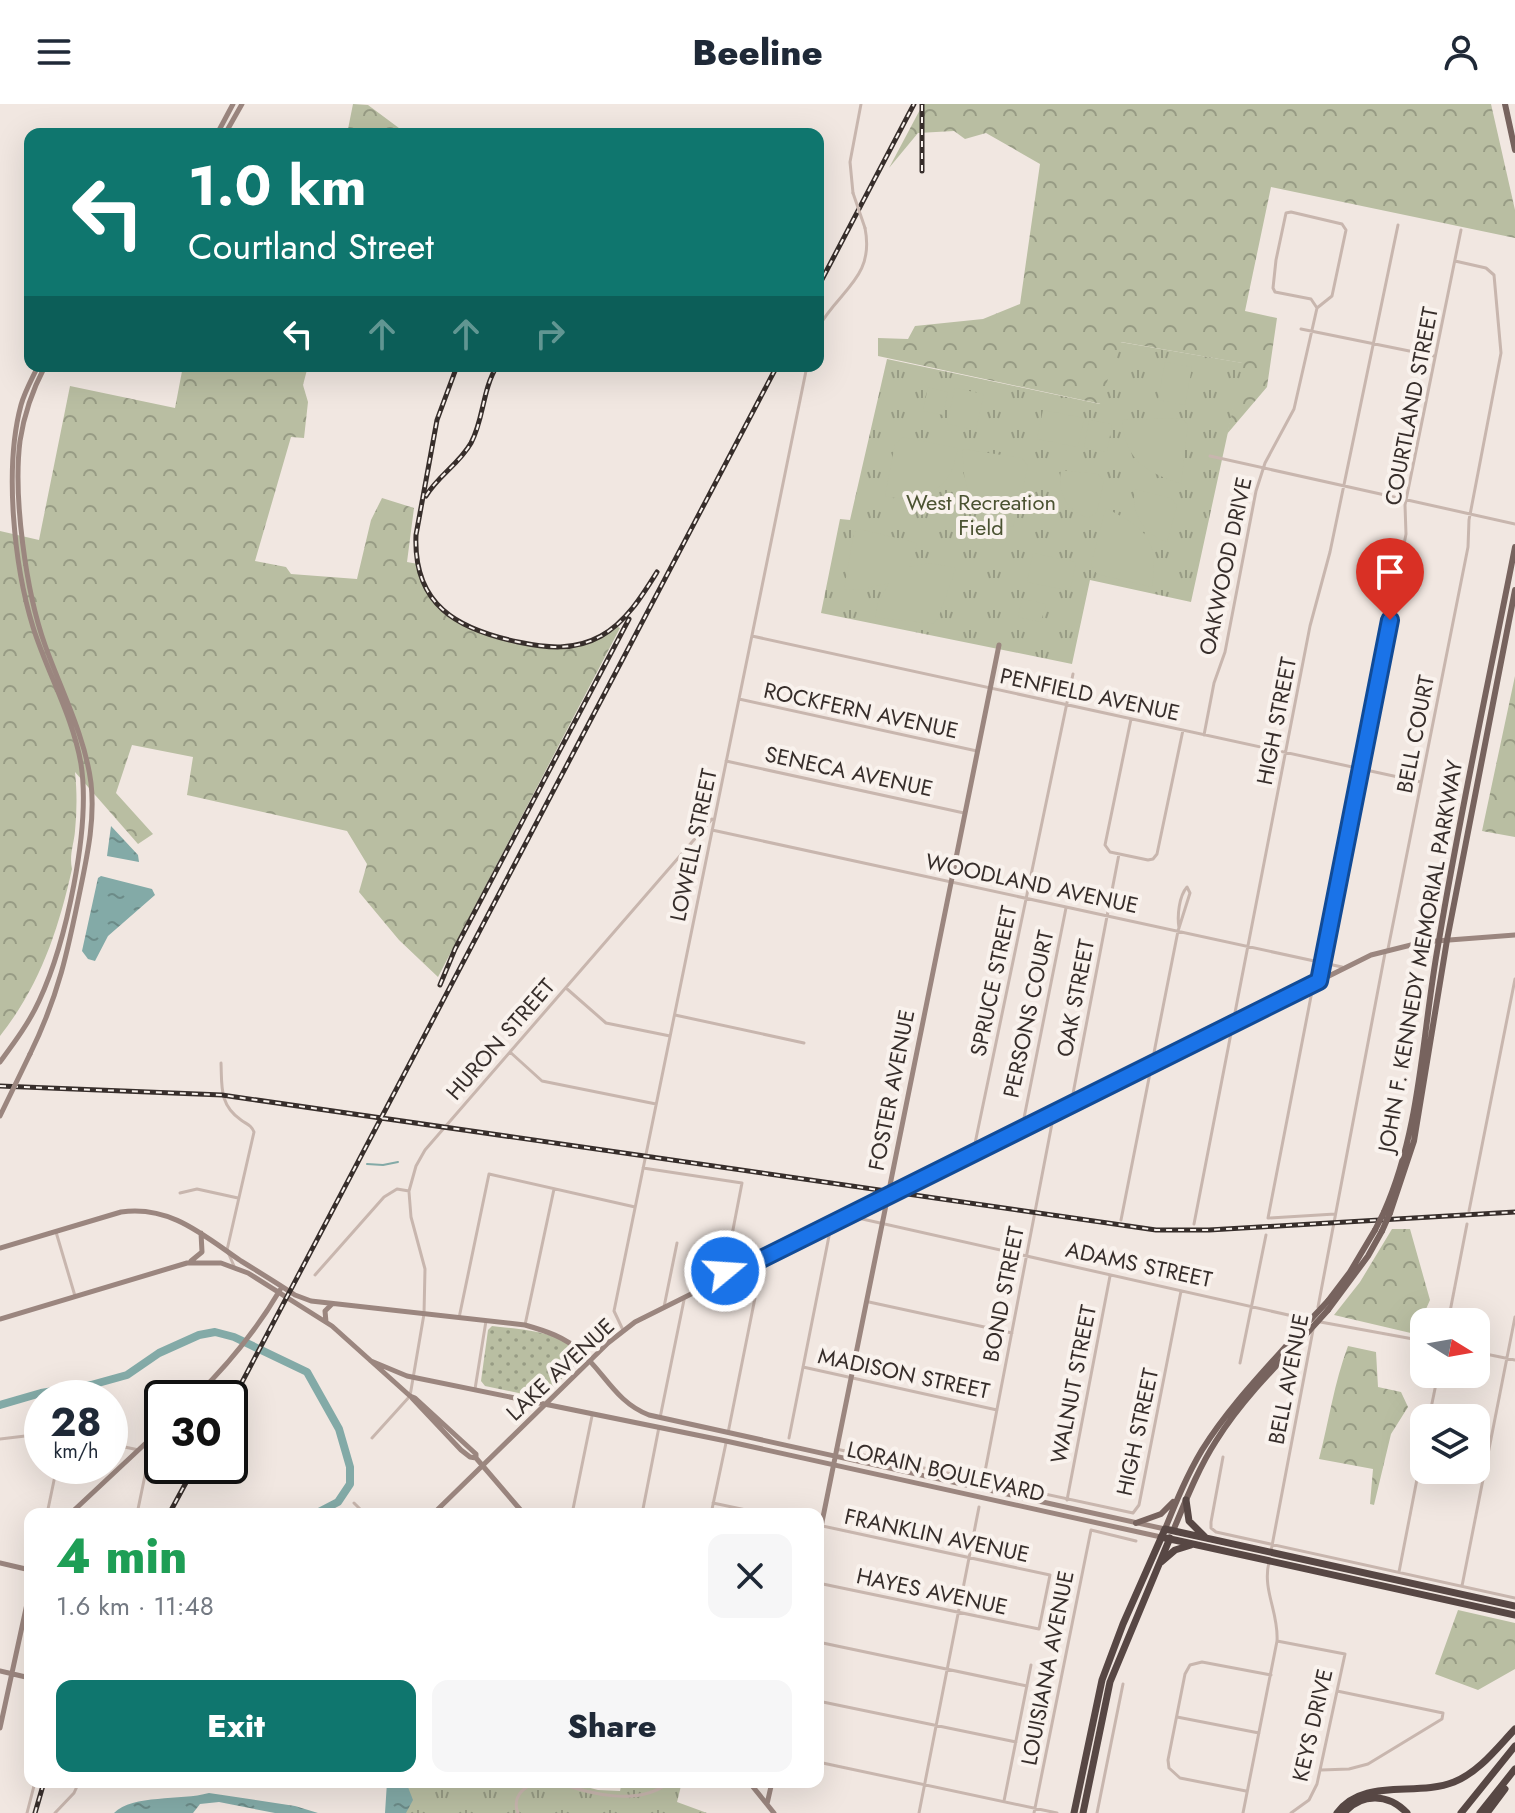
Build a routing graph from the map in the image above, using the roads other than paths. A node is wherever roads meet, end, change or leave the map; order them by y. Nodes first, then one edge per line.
1 (233, 104) edge
2 (242, 104) edge
3 (861, 104) edge
4 (1505, 104) edge
5 (220, 128) edge
6 (228, 128) edge
7 (1515, 150) edge
8 (1398, 225) dead end
9 (1461, 230) dead end
10 (1455, 261) junction
11 (1317, 308) junction
12 (824, 320) edge
13 (1301, 329) dead end
14 (1311, 331) junction
15 (1373, 344) junction
16 (1436, 356) junction
17 (35, 372) edge
18 (42, 372) edge
19 (806, 372) edge
20 (1210, 456) dead end
21 (1263, 468) junction
22 (1344, 486) junction
23 (1406, 500) junction
24 (1470, 514) junction
25 (1515, 524) edge
26 (1515, 547) edge
27 (1515, 590) edge
28 (752, 636) junction
29 (999, 645) dead end
30 (1073, 674) dead end
31 (990, 688) junction
32 (739, 699) junction
33 (1066, 704) junction
34 (1131, 719) junction
35 (1183, 730) junction
36 (1204, 735) junction
37 (977, 751) junction
38 (1286, 752) junction
39 (726, 761) junction
40 (1360, 769) junction
41 (1421, 782) junction
42 (964, 813) junction
43 (715, 817) junction
44 (712, 830) junction
45 (1119, 854) junction
46 (950, 882) junction
47 (1026, 898) junction
48 (1066, 907) junction
49 (1107, 916) junction
50 (1179, 930) junction
51 (1515, 935) edge
52 (1442, 940) junction
53 (1248, 947) junction
54 (1387, 949) junction
55 (1323, 963) junction
56 (1345, 968) junction
57 (1515, 979) edge
58 (1316, 982) junction
59 (566, 988) junction
60 (675, 1015) junction
61 (1233, 1024) junction
62 (670, 1036) junction
63 (804, 1043) dead end
64 (510, 1052) junction
65 (0, 1062) edge
66 (221, 1063) dead end
67 (1152, 1064) junction
68 (656, 1104) junction
69 (1071, 1104) junction
70 (1054, 1113) junction
71 (0, 1116) edge
72 (1022, 1128) junction
73 (973, 1153) junction
74 (643, 1168) junction
75 (554, 1189) junction
76 (409, 1191) junction
77 (180, 1193) dead end
78 (886, 1197) junction
79 (238, 1198) junction
80 (635, 1207) junction
81 (1469, 1211) dead end
82 (1335, 1214) junction
83 (847, 1216) junction
84 (1121, 1220) dead end
85 (881, 1223) junction
86 (831, 1224) junction
87 (1194, 1224) dead end
88 (1467, 1224) dead end
89 (1378, 1231) junction
90 (56, 1232) junction
91 (201, 1233) junction
92 (1266, 1235) dead end
93 (677, 1243) dead end
94 (0, 1248) edge
95 (227, 1250) junction
96 (1027, 1256) junction
97 (187, 1263) junction
98 (234, 1266) junction
99 (745, 1267) junction
100 (1111, 1274) junction
101 (315, 1275) dead end
102 (727, 1276) junction
103 (280, 1289) junction
104 (1181, 1290) junction
105 (75, 1296) junction
106 (684, 1297) junction
107 (865, 1301) junction
108 (333, 1304) junction
109 (1252, 1305) junction
110 (664, 1307) junction
111 (1451, 1308) edge
112 (424, 1314) junction
113 (1515, 1317) edge
114 (459, 1318) junction
115 (0, 1319) edge
116 (486, 1321) junction
117 (1315, 1321) junction
118 (326, 1322) junction
119 (525, 1325) junction
120 (623, 1330) junction
121 (1012, 1333) junction
122 (1299, 1337) junction
123 (1410, 1338) edge
124 (1490, 1355) edge
125 (1507, 1359) junction
126 (1515, 1360) edge
127 (371, 1361) junction
128 (589, 1361) junction
129 (1240, 1363) dead end
130 (803, 1367) junction
131 (413, 1377) junction
132 (850, 1377) junction
133 (213, 1380) edge
134 (475, 1390) junction
135 (411, 1397) junction
136 (544, 1405) junction
137 (997, 1410) junction
138 (592, 1414) junction
139 (660, 1418) junction
140 (659, 1427) junction
141 (728, 1433) junction
142 (24, 1436) edge
143 (372, 1438) dead end
144 (789, 1438) dead end
145 (0, 1439) edge
146 (726, 1441) junction
147 (144, 1445) edge
148 (128, 1448) edge
149 (139, 1450) junction
150 (835, 1452) junction
151 (1223, 1457) dead end
152 (483, 1465) junction
153 (833, 1465) junction
154 (144, 1480) edge
155 (983, 1482) junction
156 (53, 1484) edge
157 (1416, 1484) edge
158 (1182, 1489) junction
159 (1067, 1500) junction
160 (1186, 1500) junction
161 (354, 1503) dead end
162 (713, 1503) junction
163 (979, 1507) dead end
164 (48, 1508) edge
165 (76, 1508) edge
166 (138, 1508) edge
167 (359, 1508) edge
168 (439, 1508) edge
169 (519, 1508) edge
170 (573, 1508) edge
171 (643, 1508) edge
172 (712, 1508) edge
173 (737, 1508) edge
174 (824, 1508) edge
175 (1136, 1523) junction
176 (824, 1527) edge
177 (1167, 1534) junction
178 (1207, 1538) junction
179 (1136, 1541) dead end
180 (1199, 1545) junction
181 (1270, 1552) junction
182 (969, 1557) junction
183 (0, 1563) edge
184 (1157, 1567) junction
185 (24, 1569) edge
186 (1399, 1572) junction
187 (824, 1584) edge
188 (1462, 1586) junction
189 (1515, 1598) edge
190 (1515, 1606) edge
191 (958, 1613) junction
192 (1515, 1615) edge
193 (24, 1618) edge
194 (1039, 1629) joint
195 (1277, 1641) junction
196 (824, 1643) edge
197 (1031, 1665) dead end
198 (947, 1669) junction
199 (0, 1671) edge
200 (12, 1674) junction
201 (1271, 1675) junction
202 (24, 1677) edge
203 (1123, 1684) dead end
204 (1027, 1686) junction
205 (1337, 1691) junction
206 (824, 1702) edge
207 (1176, 1716) junction
208 (936, 1726) junction
209 (0, 1728) edge
210 (1515, 1729) edge
211 (1259, 1733) junction
212 (1016, 1742) junction
213 (1515, 1746) edge
214 (824, 1763) edge
215 (1515, 1769) edge
216 (1321, 1770) junction
217 (1515, 1775) edge
218 (924, 1785) junction
219 (33, 1788) edge
220 (76, 1788) edge
221 (527, 1788) edge
222 (577, 1788) edge
223 (659, 1788) edge
224 (754, 1788) edge
225 (771, 1788) edge
226 (1248, 1791) junction
227 (1004, 1801) junction
228 (767, 1804) junction
229 (1035, 1811) edge
230 (27, 1813) edge
231 (55, 1813) edge
232 (518, 1813) edge
233 (774, 1813) edge
234 (919, 1813) edge
235 (1057, 1813) edge
236 (1074, 1813) edge
237 (1083, 1813) edge
238 (1097, 1813) edge
239 (1243, 1813) edge
240 (1291, 1813) edge
241 (1337, 1813) edge
242 (1344, 1813) edge
243 (1407, 1813) edge
244 (1461, 1813) edge
245 (1480, 1813) edge
246 (1487, 1813) edge

1 - 5 street
2 - 6 street
3 - 12 street, bridge
4 - 7 main road
8 - 15 street, HIGH STREET
9 - 10 street, COURTLAND STREET
10 - 16 street, COURTLAND STREET
10 - 24 street, BELL COURT
11 - 11 street, OAKWOOD DRIVE
11 - 14 street, OAKWOOD DRIVE
13 - 14 street
14 - 15 street
14 - 21 street, OAKWOOD DRIVE
15 - 16 street
15 - 22 street, HIGH STREET
16 - 23 street, COURTLAND STREET
17 - 65 street
18 - 71 street, bridge
19 - 28 street, LOWELL STREET
20 - 21 street
21 - 22 street
21 - 36 street, OAKWOOD DRIVE
22 - 23 street
22 - 38 street, HIGH STREET
23 - 24 street
23 - 40 street, COURTLAND STREET
24 - 25 street
24 - 41 street, BELL COURT
26 - 52 main road, JOHN F. KENNEDY MEMORIAL PARKWAY
27 - 52 main road, JOHN F. KENNEDY MEMORIAL PARKWAY
28 - 31 street, PENFIELD AVENUE
28 - 32 street, LOWELL STREET
29 - 31 street, FOSTER AVENUE
30 - 33 street, SPRUCE STREET
31 - 33 street, PENFIELD AVENUE
31 - 37 street, FOSTER AVENUE
32 - 37 street, ROCKFERN AVENUE
32 - 39 street, LOWELL STREET
33 - 34 street, PENFIELD AVENUE
33 - 47 street, SPRUCE STREET
34 - 35 street, PENFIELD AVENUE
34 - 45 street, OAK STREET
35 - 36 street, PENFIELD AVENUE
35 - 45 street
36 - 38 street, PENFIELD AVENUE
37 - 42 street, FOSTER AVENUE
38 - 40 street, PENFIELD AVENUE
38 - 53 street, HIGH STREET
39 - 42 street, SENECA AVENUE
39 - 43 street, LOWELL STREET
40 - 41 street, PENFIELD AVENUE
40 - 55 street, COURTLAND STREET
41 - 54 street, BELL COURT
42 - 46 street, FOSTER AVENUE
43 - 44 street, LOWELL STREET
43 - 59 street, HURON STREET
44 - 46 street, WOODLAND AVENUE
44 - 60 street, LOWELL STREET
45 - 49 street, OAK STREET
46 - 47 street, WOODLAND AVENUE
46 - 78 street, FOSTER AVENUE
47 - 48 street, WOODLAND AVENUE
47 - 73 street, SPRUCE STREET
48 - 49 street, WOODLAND AVENUE
48 - 72 street, PERSONS COURT
49 - 50 street, WOODLAND AVENUE
49 - 69 street, OAK STREET
50 - 50 street
50 - 53 street, WOODLAND AVENUE
50 - 67 street
51 - 52 street, LAKE AVENUE
52 - 54 street, LAKE AVENUE
52 - 89 main road, JOHN F. KENNEDY MEMORIAL PARKWAY, bridge
53 - 55 street, WOODLAND AVENUE
53 - 61 street, HIGH STREET
54 - 56 street, LAKE AVENUE
54 - 82 street, BELL AVENUE
55 - 56 street, WOODLAND AVENUE
55 - 58 street, COURTLAND STREET
56 - 58 street, LAKE AVENUE
57 - 81 street
58 - 61 street, LAKE AVENUE
58 - 82 street, COURTLAND STREET
59 - 62 street
59 - 64 street, HURON STREET
60 - 62 street, LOWELL STREET
60 - 63 street
61 - 67 street, LAKE AVENUE
61 - 87 street, HIGH STREET
62 - 68 street, LOWELL STREET
64 - 68 street
64 - 76 street, HURON STREET
66 - 79 street
67 - 69 street, LAKE AVENUE
67 - 84 street
68 - 74 street, LOWELL STREET
69 - 70 street, LAKE AVENUE
70 - 72 street, LAKE AVENUE
70 - 96 street, BOND STREET
72 - 73 street, LAKE AVENUE
73 - 78 street, LAKE AVENUE
74 - 80 street, LOWELL STREET
74 - 102 street
75 - 80 street
75 - 114 street
75 - 119 street
76 - 101 street
76 - 112 street
77 - 79 street
78 - 83 street, LAKE AVENUE
78 - 85 street, FOSTER AVENUE
79 - 95 street
80 - 120 street, LOWELL STREET
82 - 117 street, BELL AVENUE
83 - 85 street, ADAMS STREET
83 - 86 street, LAKE AVENUE
85 - 96 street, ADAMS STREET
85 - 107 street, FOSTER AVENUE
86 - 99 street, LAKE AVENUE
86 - 130 street
88 - 111 street
89 - 122 main road, JOHN F. KENNEDY MEMORIAL PARKWAY, bridge
89 - 122 main road, JOHN F. KENNEDY MEMORIAL PARKWAY, bridge
90 - 91 street
90 - 94 street
90 - 105 street
91 - 95 street
91 - 97 street
92 - 109 street
93 - 110 street
95 - 98 street
95 - 103 street
96 - 100 street, ADAMS STREET
96 - 121 street, BOND STREET
97 - 98 street
97 - 105 street
98 - 103 street
99 - 102 street, LAKE AVENUE
99 - 141 street
100 - 104 street, ADAMS STREET
100 - 159 street, WALNUT STREET
102 - 106 street, LAKE AVENUE
103 - 108 street
103 - 118 street
103 - 133 street
104 - 109 street, ADAMS STREET
104 - 159 street, HIGH STREET
105 - 115 street
106 - 110 street, LAKE AVENUE
106 - 139 street
107 - 121 street
107 - 132 street, FOSTER AVENUE
108 - 112 street
108 - 118 street
109 - 117 street, ADAMS STREET
109 - 129 street
110 - 120 street, LAKE AVENUE
112 - 114 street
112 - 131 street
113 - 125 street
114 - 116 street
116 - 119 street
116 - 134 street
117 - 123 street, ADAMS STREET
117 - 181 street, BELL AVENUE
118 - 127 street
119 - 128 street
120 - 128 street, LAKE AVENUE
121 - 137 street, BOND STREET
122 - 158 main road, JOHN F. KENNEDY MEMORIAL PARKWAY
122 - 160 main road, JOHN F. KENNEDY MEMORIAL PARKWAY
124 - 125 street
125 - 126 street
125 - 188 street
127 - 131 street, LORAIN BOULEVARD
127 - 135 street
128 - 136 street, LAKE AVENUE
128 - 139 street, LORAIN BOULEVARD
130 - 132 street, MADISON STREET
130 - 144 street
131 - 134 street, LORAIN BOULEVARD
131 - 135 street
132 - 137 street, MADISON STREET
132 - 150 street, FOSTER AVENUE
134 - 136 street, LORAIN BOULEVARD
135 - 143 street
135 - 152 street
136 - 138 street, LORAIN BOULEVARD
136 - 152 street, LAKE AVENUE
137 - 155 street, BOND STREET
138 - 140 street, LORAIN BOULEVARD
138 - 170 street
139 - 141 street, LORAIN BOULEVARD
140 - 146 street, LORAIN BOULEVARD
140 - 171 street
141 - 150 street, LORAIN BOULEVARD
142 - 145 street
146 - 153 street, LORAIN BOULEVARD
146 - 162 street
147 - 149 street
148 - 149 street
149 - 165 street
150 - 153 street, FOSTER AVENUE
150 - 155 street, LORAIN BOULEVARD
150 - 175 street, LORAIN BOULEVARD
151 - 181 street, LORAIN BOULEVARD
152 - 168 street, LAKE AVENUE
152 - 169 street
153 - 174 street, FOSTER AVENUE
153 - 177 street, LORAIN BOULEVARD
154 - 166 street
155 - 159 street, LORAIN BOULEVARD
156 - 164 street
157 - 186 street
158 - 175 main road
158 - 177 main road, JOHN F. KENNEDY MEMORIAL PARKWAY
160 - 177 main road, JOHN F. KENNEDY MEMORIAL PARKWAY
160 - 178 highway
161 - 167 street
162 - 172 street
162 - 173 street
163 - 182 street
175 - 177 street, LORAIN BOULEVARD
176 - 182 street, FRANKLIN AVENUE
177 - 178 highway, LORAIN BOULEVARD
177 - 180 highway, LORAIN BOULEVARD
177 - 184 highway, JOHN F. KENNEDY MEMORIAL PARKWAY
177 - 236 highway, JOHN F. KENNEDY MEMORIAL PARKWAY
178 - 181 highway, LORAIN BOULEVARD
179 - 229 street, LOUISIANA AVENUE
180 - 181 highway, LORAIN BOULEVARD
180 - 184 highway
181 - 186 street, LORAIN BOULEVARD
181 - 190 highway, LORAIN BOULEVARD
181 - 192 highway, LORAIN BOULEVARD
181 - 195 street, BELL AVENUE
182 - 191 street
182 - 194 street, FRANKLIN AVENUE
183 - 185 street
184 - 237 highway, JOHN F. KENNEDY MEMORIAL PARKWAY
186 - 188 street, LORAIN BOULEVARD
187 - 191 street, HAYES AVENUE
188 - 189 street, LORAIN BOULEVARD
191 - 194 street, HAYES AVENUE
191 - 198 street
193 - 200 street
195 - 201 street, BELL AVENUE
195 - 205 street, KEYS DRIVE
196 - 198 street
197 - 204 street
198 - 204 street
198 - 208 street
199 - 200 street
200 - 202 street
200 - 209 street
201 - 207 street
201 - 211 street, BELL AVENUE
203 - 238 street
204 - 212 street
205 - 216 street, KEYS DRIVE
205 - 216 street
206 - 208 street
207 - 211 street
207 - 226 street
208 - 212 street
208 - 218 street
210 - 241 highway
211 - 226 street, BELL AVENUE
212 - 227 street
213 - 244 highway
214 - 218 street
215 - 245 highway
216 - 240 street, KEYS DRIVE
217 - 246 highway
218 - 227 street
218 - 234 street
219 - 230 street
220 - 231 street
221 - 232 street
222 - 223 street
224 - 228 street
225 - 228 street
226 - 239 street, BELL AVENUE
227 - 229 street
228 - 233 street
229 - 235 street
242 - 243 highway

